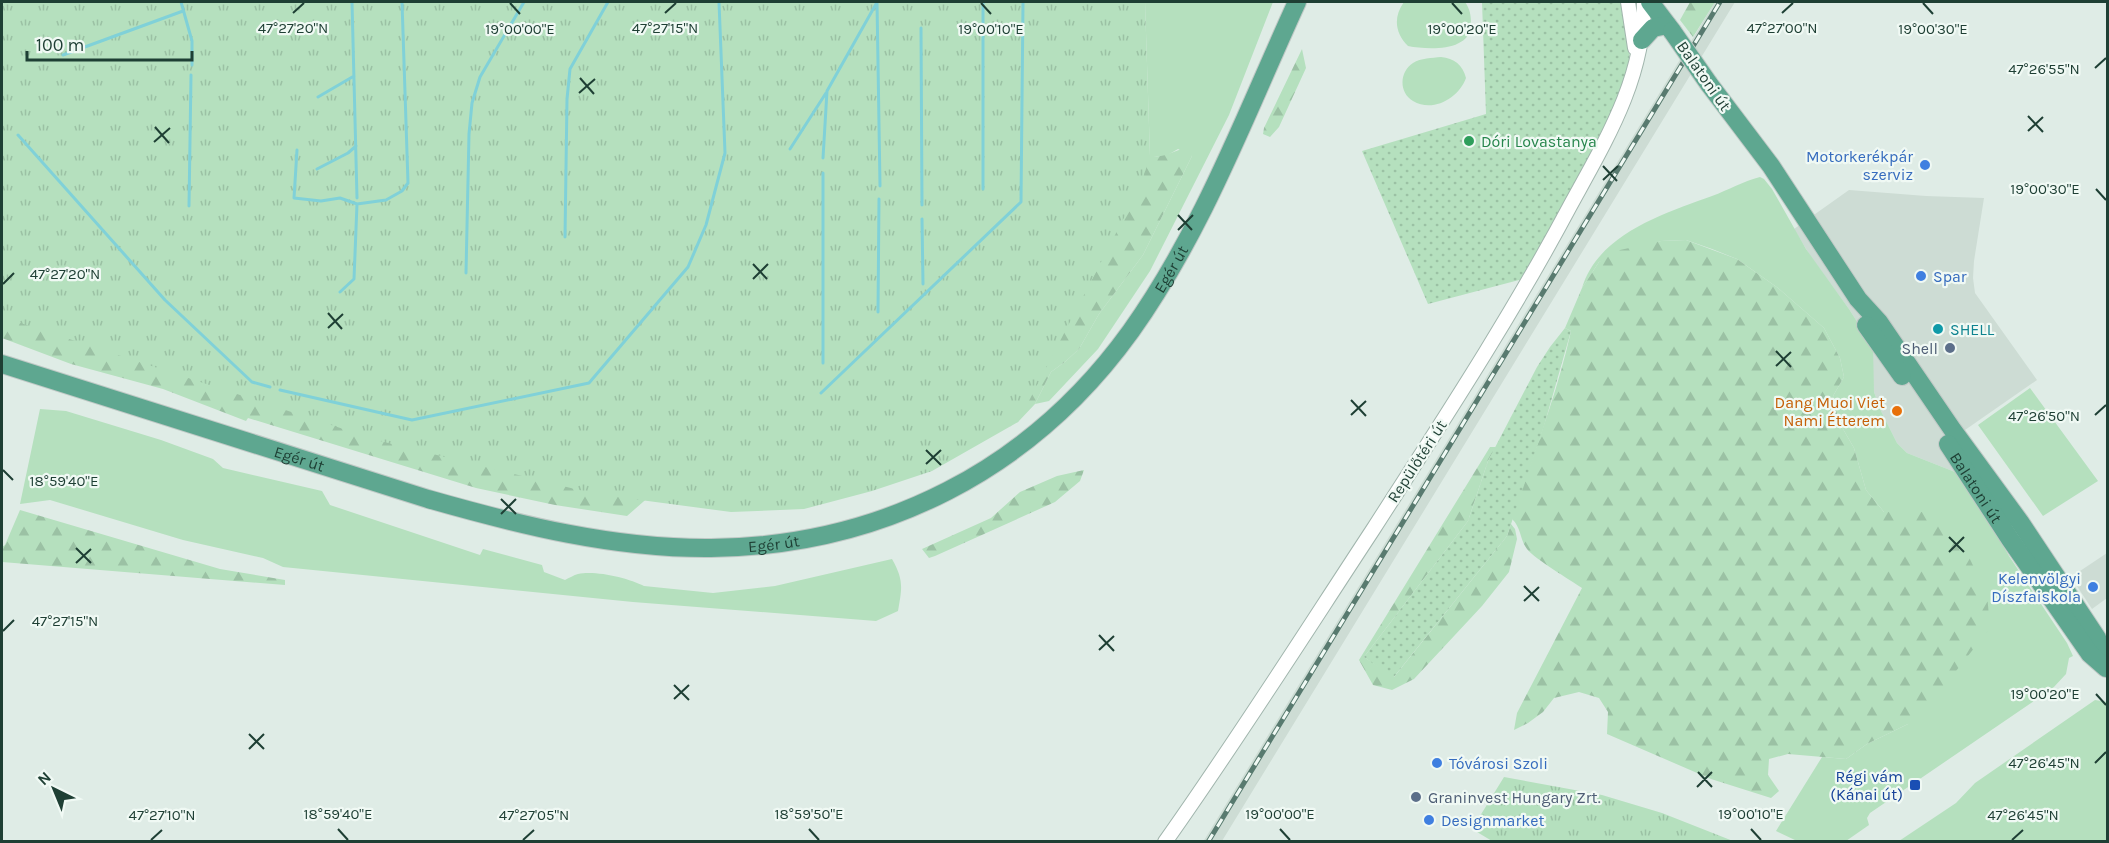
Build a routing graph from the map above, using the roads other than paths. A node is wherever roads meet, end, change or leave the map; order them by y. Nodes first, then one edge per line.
1 (1289, 2) edge
2 (1297, 2) edge
3 (1306, 2) edge
4 (1628, 2) edge
5 (1644, 2) edge
6 (1650, 2) edge
7 (1670, 28) junction
8 (1281, 37) junction
9 (1642, 40) junction
10 (1636, 62) junction
11 (2, 364) edge
12 (2108, 668) edge
13 (1165, 842) edge

1 - 8 main road
2 - 8 main road, Egér út
3 - 8 main road
4 - 10 street, Repülőtéri út
5 - 9 street, Repülőtéri út
6 - 7 main road, Balatoni út
7 - 9 main road
7 - 12 main road, Balatoni út, bridge
8 - 11 main road, Egér út
9 - 10 street, Repülőtéri út
10 - 13 street, Repülőtéri út

